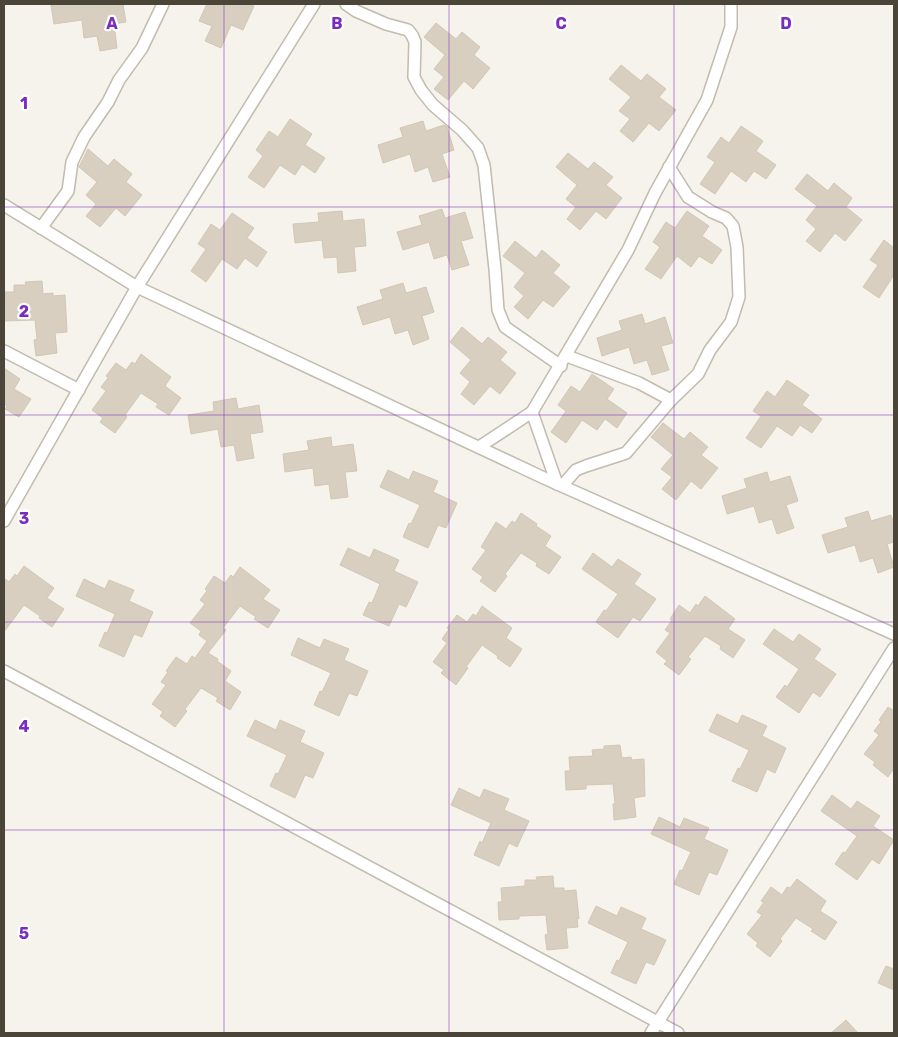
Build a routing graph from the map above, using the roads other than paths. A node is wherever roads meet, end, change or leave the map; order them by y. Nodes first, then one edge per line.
1 (163, 4) edge
2 (314, 4) edge
3 (346, 4) edge
4 (731, 4) edge
5 (669, 167) junction
6 (4, 205) edge
7 (41, 228) junction
8 (137, 287) junction
9 (4, 351) edge
10 (564, 361) junction
11 (79, 390) junction
12 (671, 400) junction
13 (532, 412) junction
14 (479, 447) junction
15 (560, 485) junction
16 (4, 521) edge
17 (894, 634) edge
18 (894, 648) edge
19 (4, 671) edge
20 (658, 1022) junction
21 (651, 1033) edge
22 (678, 1033) edge

1 - 7 street
2 - 8 street
3 - 10 street
4 - 5 street
5 - 10 street
5 - 12 street
6 - 7 street
7 - 8 street
8 - 11 street
8 - 14 street
9 - 11 street
10 - 12 street
10 - 13 street
11 - 16 street
12 - 15 street
13 - 14 street
13 - 15 street
14 - 15 street
15 - 17 street
18 - 20 street
19 - 20 street
20 - 21 street
20 - 22 street

